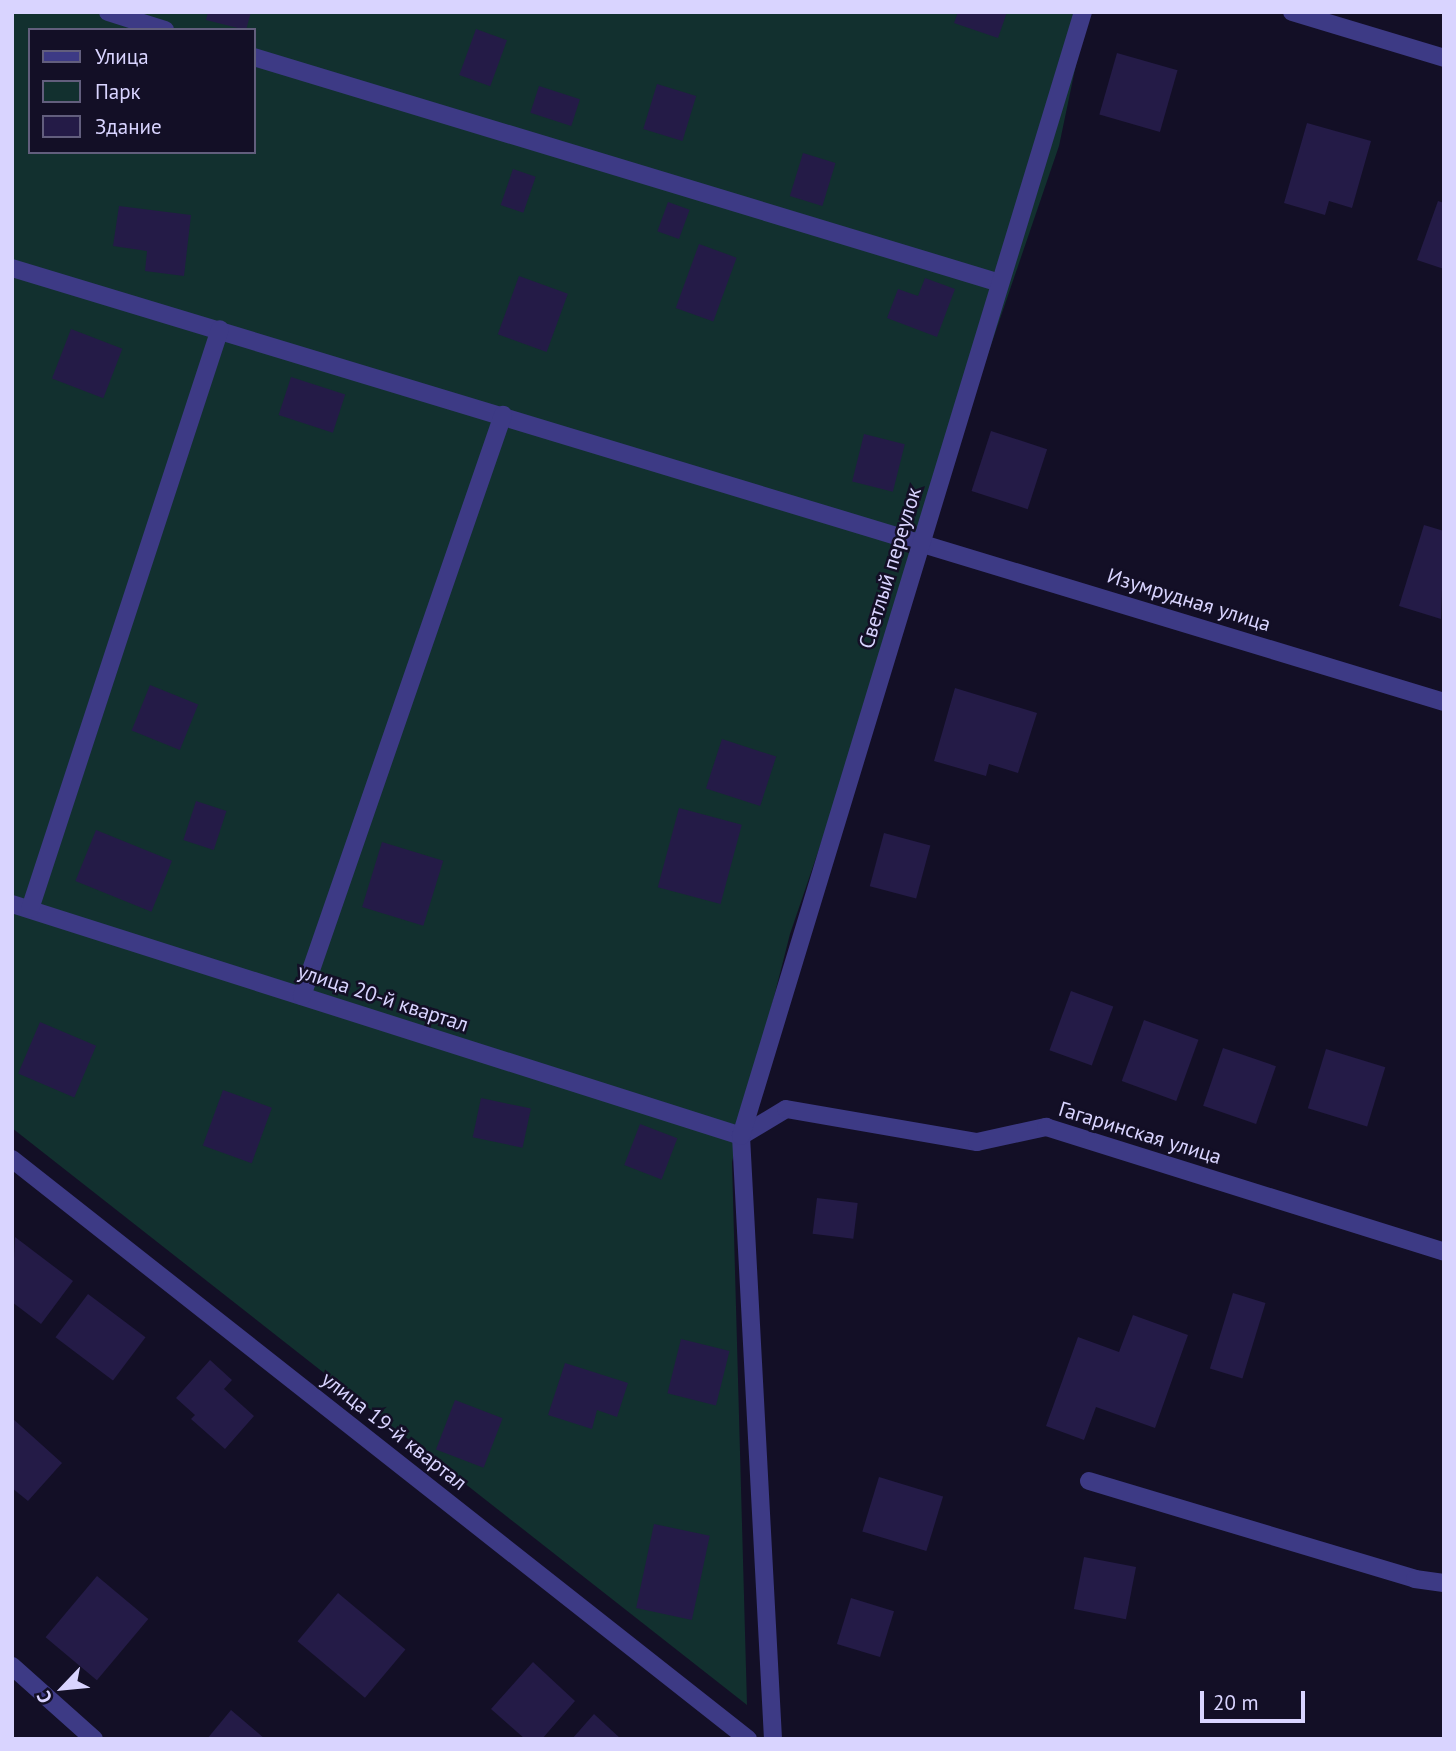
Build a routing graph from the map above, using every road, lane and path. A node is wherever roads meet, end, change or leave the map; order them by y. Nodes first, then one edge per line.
1 (107, 12) edge
2 (1083, 12) edge
3 (1292, 12) edge
4 (159, 28) edge
5 (256, 58) edge
6 (1444, 58) edge
7 (12, 268) edge
8 (1000, 283) junction
9 (220, 329) junction
10 (503, 415) junction
11 (922, 542) junction
12 (1444, 702) edge
13 (12, 904) edge
14 (30, 909) junction
15 (302, 996) junction
16 (741, 1136) junction
17 (12, 1158) edge
18 (1444, 1252) edge
19 (1088, 1481) dead end
20 (1444, 1583) edge
21 (12, 1666) edge
22 (94, 1739) edge
23 (748, 1739) edge
24 (773, 1739) edge

1 - 4 street
2 - 8 street, Светлый переулок
3 - 6 street
5 - 8 street
7 - 9 street, Изумрудная улица
8 - 11 street, Светлый переулок
9 - 10 street, Изумрудная улица
9 - 14 street
10 - 11 street, Изумрудная улица
10 - 15 street
11 - 12 street, Изумрудная улица
11 - 16 street, Светлый переулок
13 - 14 street, улица 20-й квартал
14 - 15 street, улица 20-й квартал
15 - 16 street, улица 20-й квартал
16 - 18 street, Гагаринская улица
16 - 24 street, Светлый переулок
17 - 23 street, улица 19-й квартал
19 - 20 street
21 - 22 street

